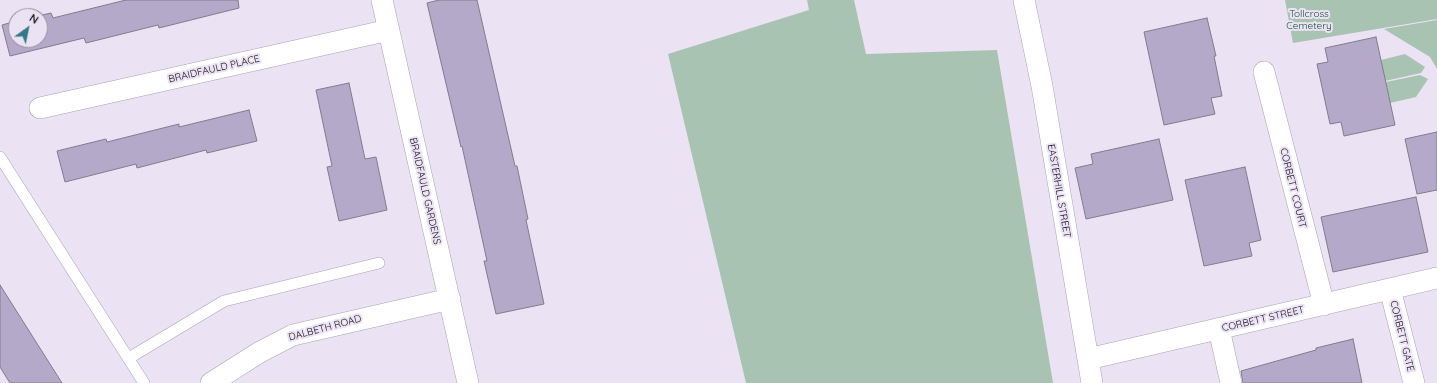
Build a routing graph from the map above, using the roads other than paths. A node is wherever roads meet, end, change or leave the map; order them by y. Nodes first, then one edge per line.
1 (382, 0) edge
2 (1024, 0) edge
3 (389, 30) junction
4 (1264, 72) dead end
5 (40, 108) dead end
6 (0, 157) edge
7 (379, 263) dead end
8 (1437, 278) edge
9 (1390, 289) junction
10 (450, 299) junction
11 (1324, 305) junction
12 (1219, 329) junction
13 (129, 358) junction
14 (1088, 359) junction
15 (144, 383) edge
16 (211, 383) edge
17 (468, 383) edge
18 (1092, 383) edge
19 (1231, 383) edge
20 (1414, 383) edge

1 - 3 street, BRAIDFAULD GARDENS
2 - 14 street, EASTERHILL STREET
3 - 5 street, BRAIDFAULD PLACE
3 - 10 street, BRAIDFAULD GARDENS
4 - 11 street, CORBETT COURT
6 - 13 lane
7 - 13 lane
8 - 9 street, CORBETT STREET
9 - 11 street, CORBETT STREET
9 - 20 street, CORBETT GATE
10 - 16 street, DALBETH ROAD
10 - 17 street, BRAIDFAULD GARDENS
11 - 12 street, CORBETT STREET
12 - 14 street, CORBETT STREET
12 - 19 street
13 - 15 lane
14 - 18 street, EASTERHILL STREET

